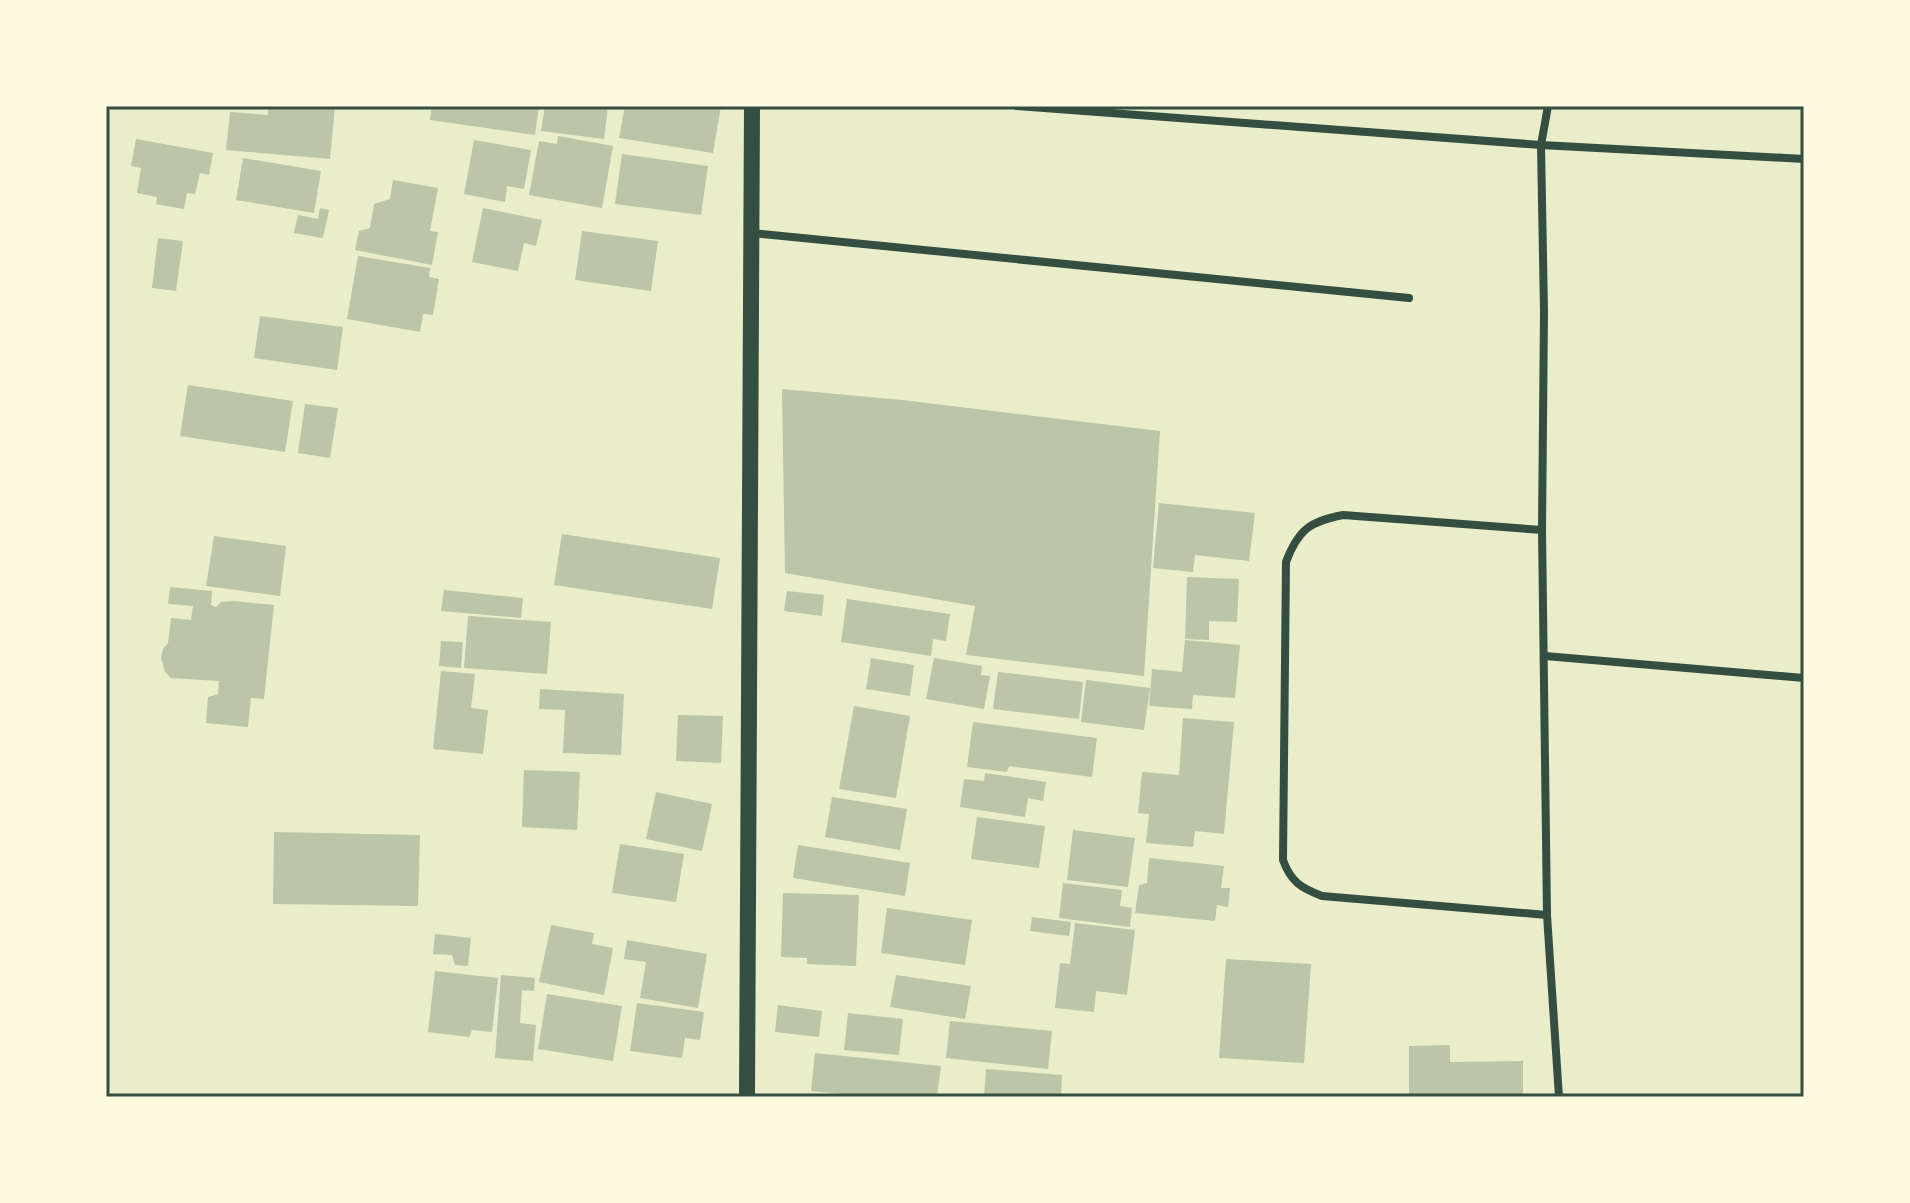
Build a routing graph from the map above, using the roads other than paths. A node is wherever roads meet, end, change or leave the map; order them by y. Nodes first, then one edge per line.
1 (752, 106) edge
2 (1017, 106) edge
3 (1548, 106) edge
4 (1541, 145) junction
5 (1804, 159) edge
6 (752, 233) junction
7 (1409, 298) dead end
8 (1542, 530) junction
9 (1545, 656) junction
10 (1804, 678) edge
11 (1547, 915) junction
12 (747, 1097) edge
13 (1559, 1097) edge

1 - 6 main road
2 - 4 street
3 - 4 street
4 - 5 street
4 - 8 street
6 - 7 street
6 - 12 main road
8 - 9 street
8 - 11 street
9 - 10 street
9 - 11 street
11 - 13 street

